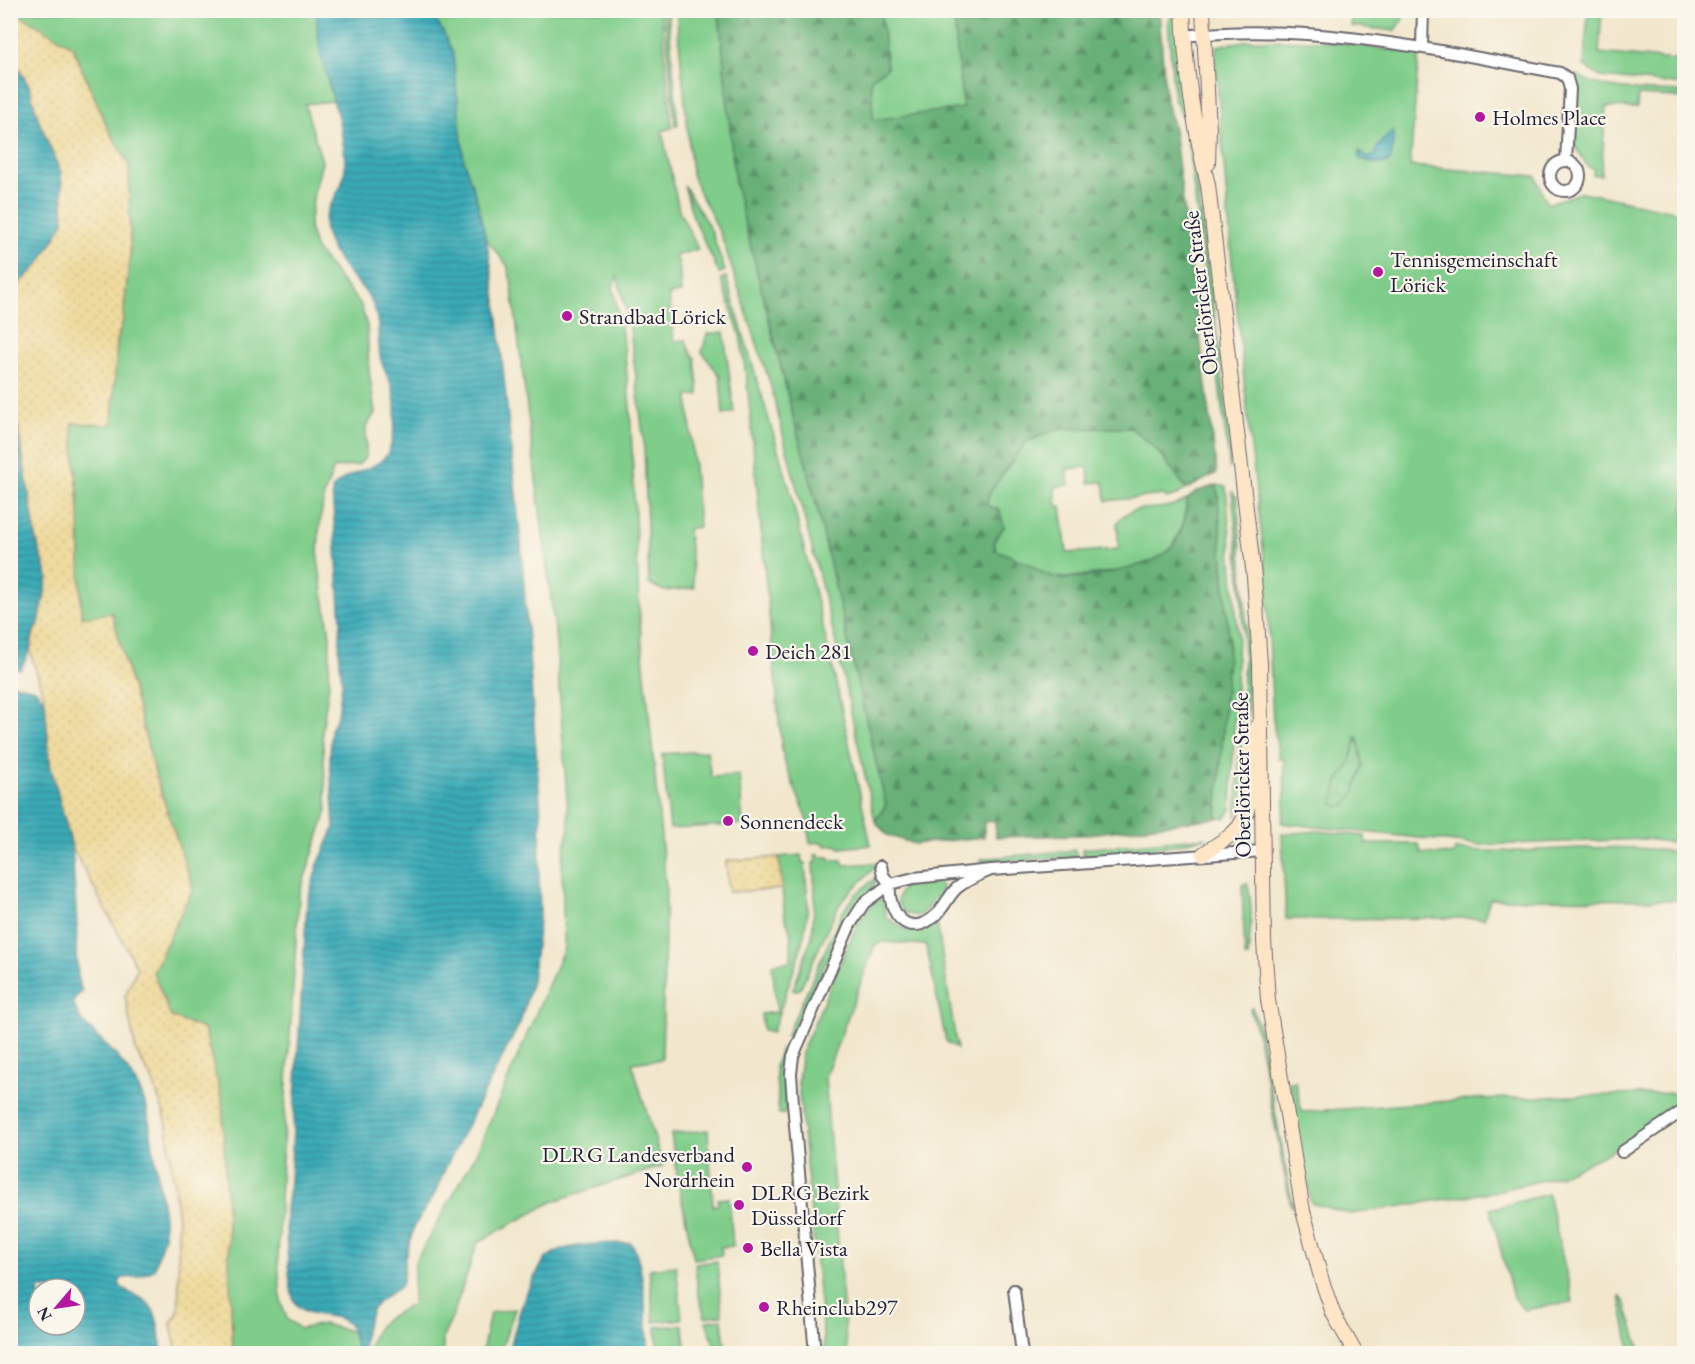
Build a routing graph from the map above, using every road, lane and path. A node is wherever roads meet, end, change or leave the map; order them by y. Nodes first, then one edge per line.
1 (1184, 10) edge
2 (1203, 10) edge
3 (1423, 10) edge
4 (1203, 34) junction
5 (1184, 36) junction
6 (1422, 47) junction
7 (1566, 161) dead end
8 (1208, 184) junction
9 (1261, 721) junction
10 (1263, 851) junction
11 (1203, 854) junction
12 (881, 866) dead end
13 (991, 870) junction
14 (890, 884) junction
15 (1684, 1110) edge
16 (1622, 1152) dead end
17 (1014, 1290) dead end
18 (815, 1353) edge
19 (1022, 1353) edge
20 (1356, 1353) edge

1 - 5 main road, Oberlöricker Straße
2 - 4 main road, Oberlöricker Straße
3 - 6 street
4 - 5 street
4 - 6 street
4 - 8 main road, Oberlöricker Straße
5 - 8 main road, Oberlöricker Straße
6 - 7 street
8 - 9 main road, Oberlöricker Straße
9 - 10 main road, Oberlöricker Straße
9 - 11 main road
10 - 11 street
10 - 20 main road, Oberlöricker Straße
11 - 13 street
12 - 14 street
13 - 14 street
13 - 14 street
14 - 18 street
15 - 16 street
17 - 19 street

